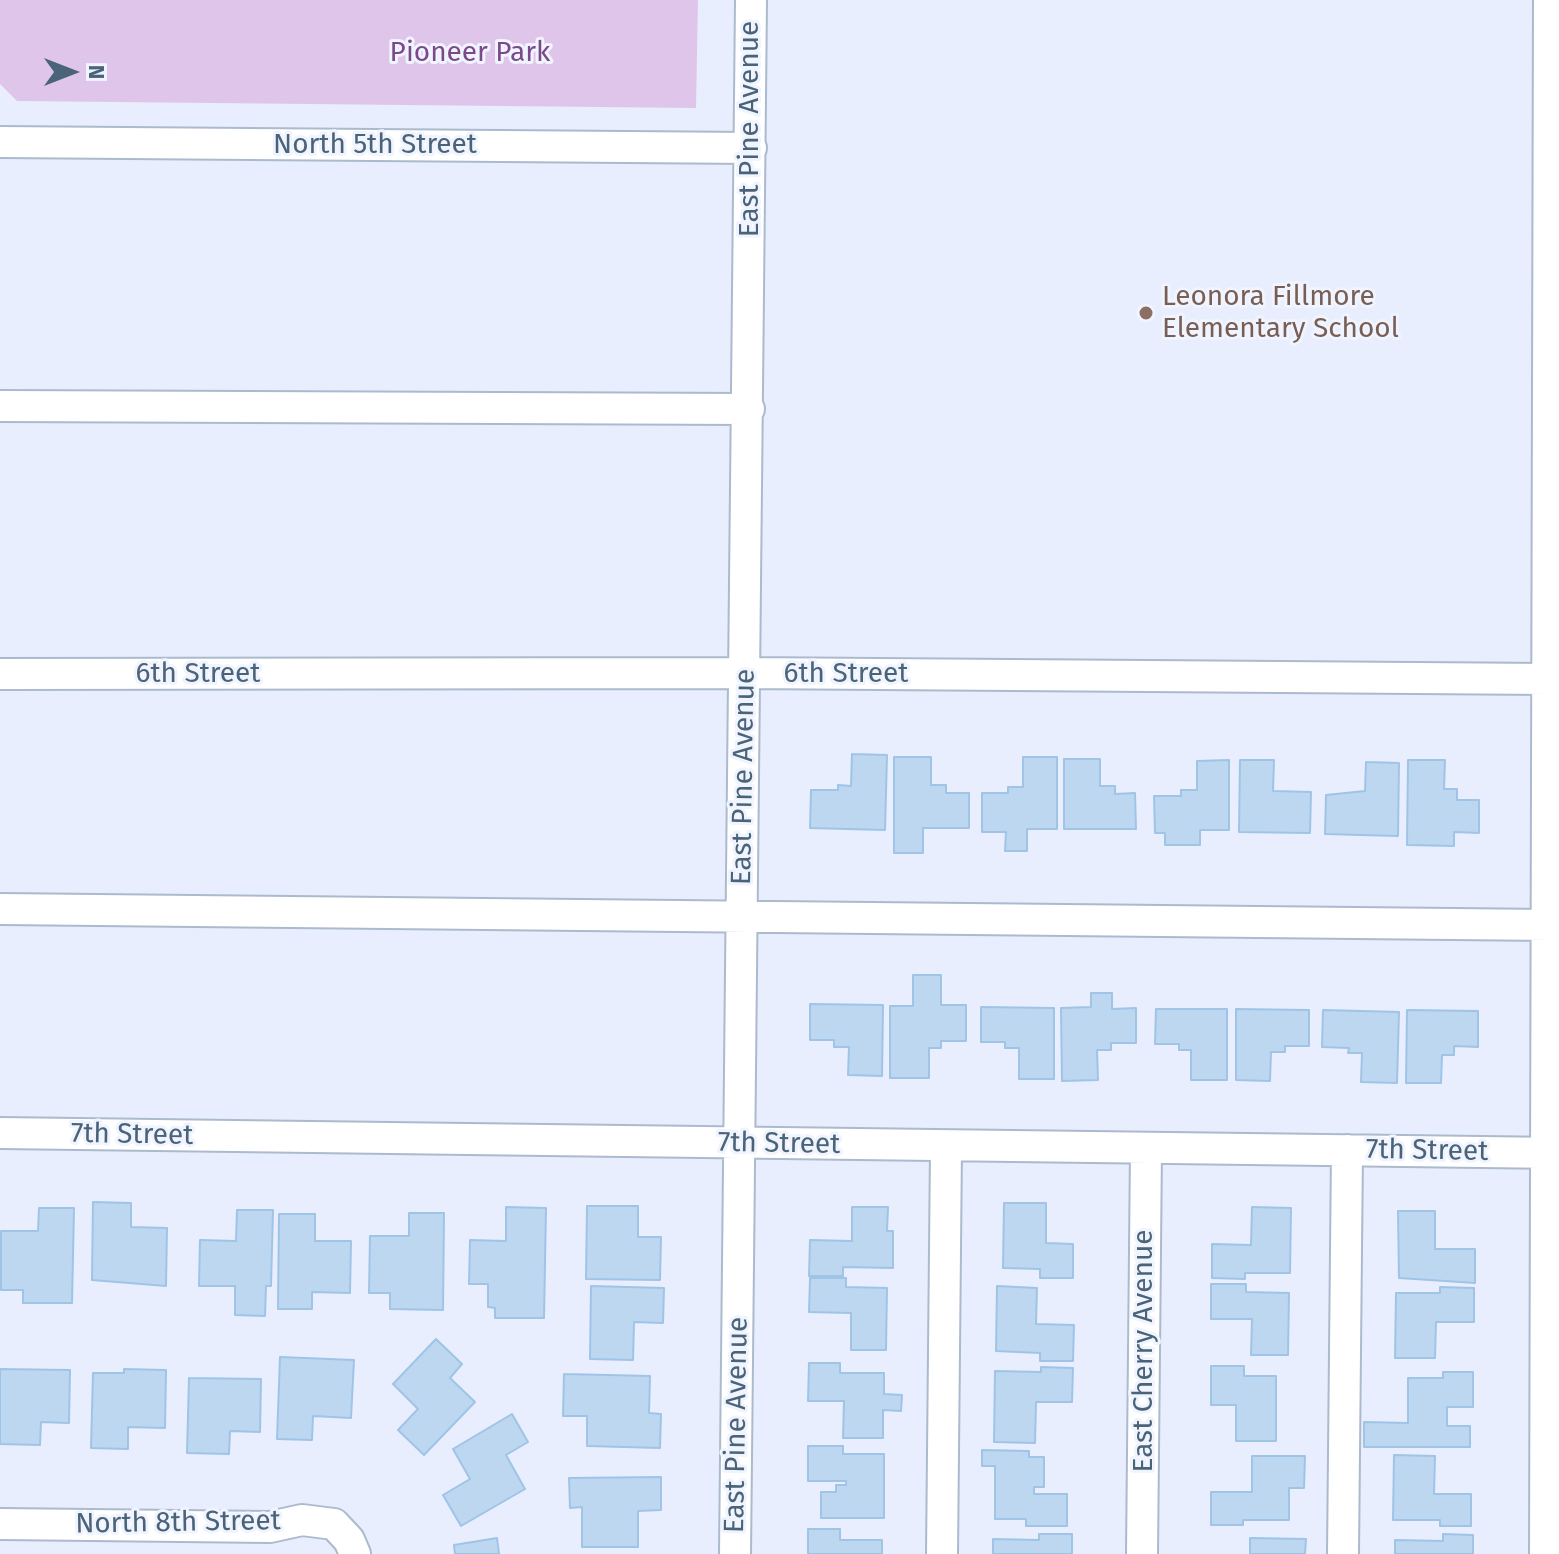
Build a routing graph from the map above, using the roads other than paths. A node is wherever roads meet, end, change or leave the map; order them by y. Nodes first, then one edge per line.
1 (751, 0) edge
2 (1549, 0) edge
3 (0, 142) edge
4 (751, 148) junction
5 (1554, 165) edge
6 (0, 406) edge
7 (749, 409) junction
8 (745, 673) junction
9 (0, 674) edge
10 (1548, 679) junction
11 (0, 909) edge
12 (743, 915) junction
13 (1549, 925) junction
14 (0, 1133) edge
15 (742, 1143) junction
16 (946, 1148) junction
17 (1146, 1149) junction
18 (1347, 1150) junction
19 (1553, 1153) edge
20 (0, 1524) edge
21 (352, 1547) edge
22 (735, 1554) edge
23 (942, 1554) edge
24 (1142, 1554) edge
25 (1343, 1554) edge
26 (1545, 1554) edge

1 - 4 street, East Pine Avenue
2 - 5 street
3 - 4 street, North 5th Street
4 - 7 street, East Pine Avenue
5 - 10 street
6 - 7 street
7 - 8 street, East Pine Avenue
8 - 9 street, 6th Street
8 - 10 street, 6th Street
8 - 12 street, East Pine Avenue
10 - 13 street
11 - 12 street
12 - 13 street
12 - 15 street, East Pine Avenue
13 - 19 street
14 - 15 street, 7th Street
15 - 16 street, 7th Street
15 - 22 street, East Pine Avenue
16 - 17 street, 7th Street
16 - 23 street
17 - 18 street, 7th Street
17 - 24 street, East Cherry Avenue
18 - 19 street, 7th Street
18 - 25 street
19 - 26 street
20 - 21 street, North 8th Street

